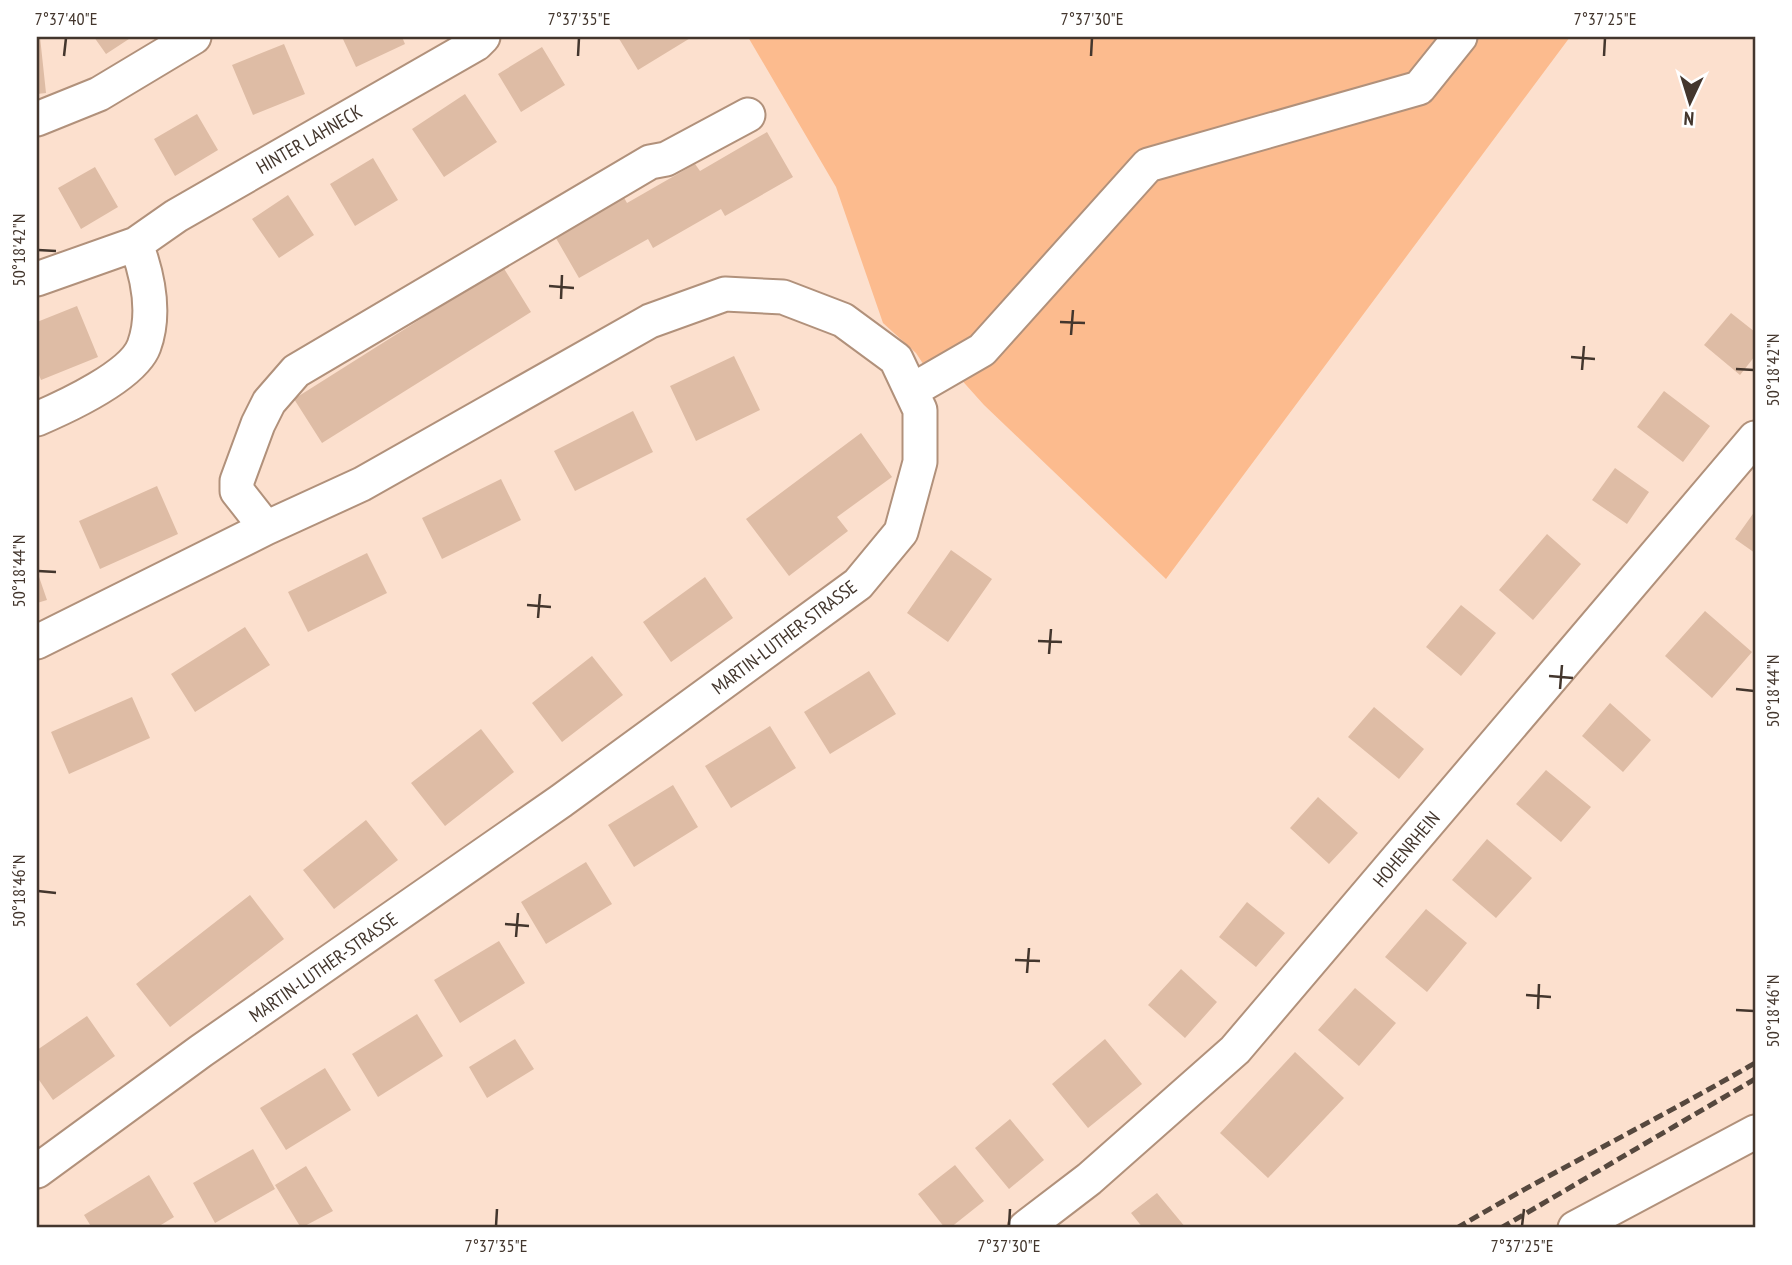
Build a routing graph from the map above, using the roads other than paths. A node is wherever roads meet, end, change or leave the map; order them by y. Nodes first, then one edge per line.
1 (194, 37) edge
2 (483, 37) edge
3 (1460, 37) edge
4 (748, 115) dead end
5 (37, 119) edge
6 (136, 244) junction
7 (37, 279) edge
8 (911, 391) junction
9 (37, 419) edge
10 (1755, 438) edge
11 (265, 528) junction
12 (37, 642) edge
13 (1755, 1132) edge
14 (37, 1171) edge
15 (1025, 1228) edge
16 (1575, 1228) edge

1 - 5 street
2 - 6 street, HINTER LAHNECK
3 - 8 street
4 - 11 street
6 - 7 street, HINTER LAHNECK
6 - 9 street
8 - 11 street, MARTIN-LUTHER-STRASSE
8 - 14 street, MARTIN-LUTHER-STRASSE
10 - 15 street, HOHENRHEIN
11 - 12 street, MARTIN-LUTHER-STRASSE
13 - 16 street

